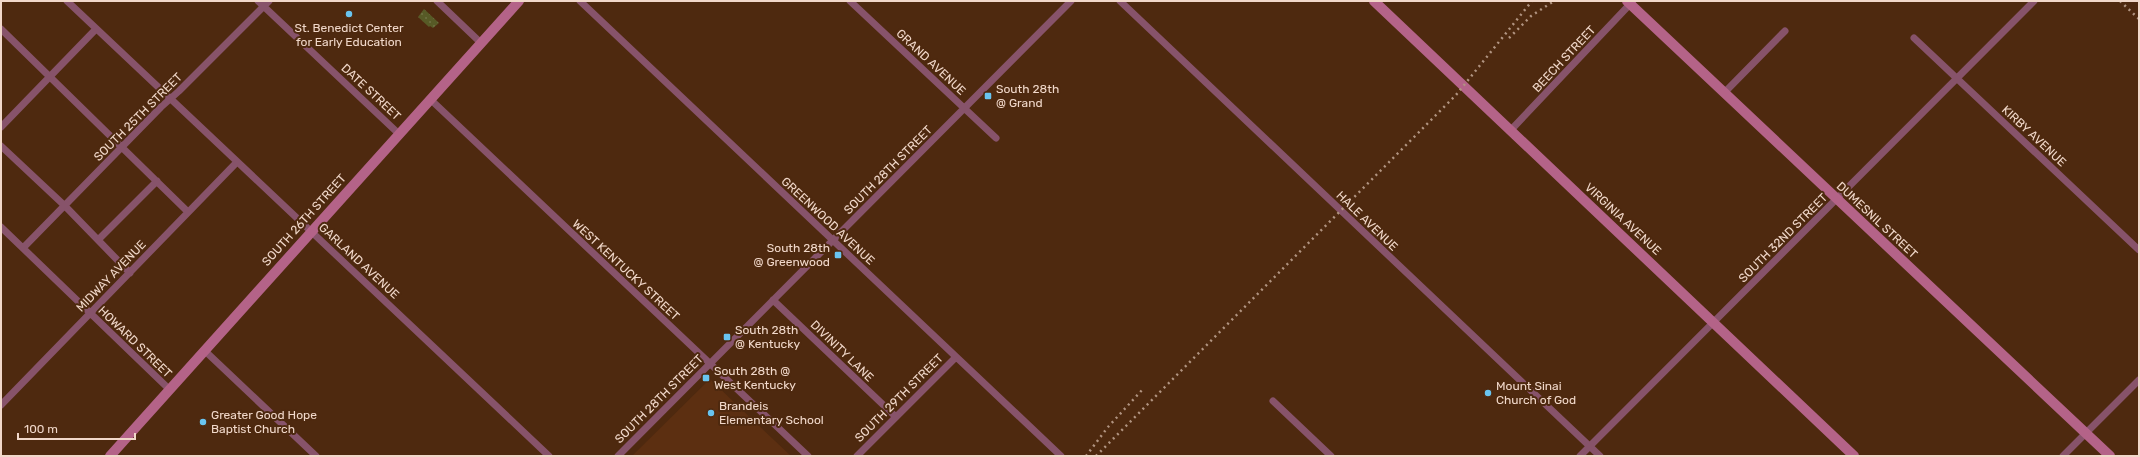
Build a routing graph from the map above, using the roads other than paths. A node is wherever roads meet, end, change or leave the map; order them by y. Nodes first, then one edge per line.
1 (67, 1) edge
2 (437, 1) edge
3 (519, 1) edge
4 (580, 1) edge
5 (850, 1) edge
6 (1072, 1) edge
7 (1120, 1) edge
8 (1374, 1) edge
9 (2034, 1) edge
10 (1630, 2) edge
11 (263, 3) edge
12 (1, 29) edge
13 (96, 29) junction
14 (1785, 31) dead end
15 (1914, 38) dead end
16 (481, 43) junction
17 (51, 77) junction
18 (1957, 79) junction
19 (1724, 93) junction
20 (171, 98) junction
21 (430, 99) junction
22 (964, 109) junction
23 (1, 127) edge
24 (1510, 131) junction
25 (399, 134) junction
26 (996, 138) dead end
27 (1, 146) edge
28 (122, 147) junction
29 (237, 162) junction
30 (157, 181) junction
31 (1837, 200) junction
32 (65, 206) junction
33 (188, 212) junction
34 (1, 227) edge
35 (312, 231) junction
36 (98, 240) junction
37 (833, 240) junction
38 (23, 248) junction
39 (2139, 250) edge
40 (130, 273) junction
41 (774, 300) junction
42 (90, 314) junction
43 (1714, 323) junction
44 (204, 350) junction
45 (956, 356) junction
46 (710, 364) junction
47 (2139, 380) edge
48 (168, 389) junction
49 (1273, 401) dead end
50 (1, 406) edge
51 (896, 417) junction
52 (2086, 434) junction
53 (1590, 446) junction
54 (110, 456) edge
55 (316, 456) edge
56 (549, 456) edge
57 (618, 456) edge
58 (808, 456) edge
59 (856, 456) edge
60 (1061, 456) edge
61 (1331, 456) edge
62 (1580, 456) edge
63 (1600, 456) edge
64 (1854, 456) edge
65 (2063, 456) edge
66 (2110, 456) edge

1 - 13 street, GARLAND AVENUE
2 - 16 street
3 - 16 main road, SOUTH 26TH STREET
4 - 37 street, GREENWOOD AVENUE
5 - 22 street, GRAND AVENUE
6 - 22 street, SOUTH 28TH STREET
7 - 53 street, HALE AVENUE
8 - 24 main road, VIRGINIA AVENUE
9 - 18 street, SOUTH 32ND STREET
10 - 19 main road, DUMESNIL STREET
10 - 24 street, BEECH STREET
11 - 20 street, SOUTH 25TH STREET
11 - 25 street, DATE STREET
12 - 17 street
13 - 17 street
13 - 20 street, GARLAND AVENUE
14 - 19 street
15 - 18 street, KIRBY AVENUE
16 - 21 main road, SOUTH 26TH STREET
17 - 23 street
17 - 28 street
18 - 31 street, SOUTH 32ND STREET
18 - 39 street, KIRBY AVENUE
19 - 31 main road, DUMESNIL STREET
20 - 28 street, SOUTH 25TH STREET
20 - 29 street, GARLAND AVENUE
21 - 25 main road, SOUTH 26TH STREET
21 - 46 street, WEST KENTUCKY STREET
22 - 26 street, GRAND AVENUE
22 - 37 street, SOUTH 28TH STREET
24 - 43 main road, VIRGINIA AVENUE
25 - 35 main road, SOUTH 26TH STREET
27 - 32 street
28 - 30 street
28 - 32 street, SOUTH 25TH STREET
29 - 33 street, MIDWAY AVENUE
29 - 35 street, GARLAND AVENUE
30 - 33 street
30 - 36 street
31 - 43 street, SOUTH 32ND STREET
31 - 52 main road, DUMESNIL STREET
32 - 36 street
32 - 38 street, SOUTH 25TH STREET
33 - 40 street, MIDWAY AVENUE
34 - 38 street, HOWARD STREET
35 - 44 main road, SOUTH 26TH STREET
35 - 56 street, GARLAND AVENUE
36 - 40 street
37 - 41 street, SOUTH 28TH STREET
37 - 45 street, GREENWOOD AVENUE
38 - 42 street, HOWARD STREET
40 - 42 street, MIDWAY AVENUE
41 - 46 street, SOUTH 28TH STREET
41 - 51 street, DIVINITY LANE
42 - 48 street, HOWARD STREET
42 - 50 street, MIDWAY AVENUE
43 - 53 street, SOUTH 32ND STREET
43 - 64 main road, VIRGINIA AVENUE
44 - 48 main road, SOUTH 26TH STREET
44 - 55 street
45 - 51 street, SOUTH 29TH STREET
45 - 60 street, GREENWOOD AVENUE
46 - 57 street, SOUTH 28TH STREET
46 - 58 street, WEST KENTUCKY STREET
47 - 52 street
48 - 54 main road, SOUTH 26TH STREET
49 - 61 street
51 - 59 street, SOUTH 29TH STREET
52 - 65 street
52 - 66 main road, DUMESNIL STREET
53 - 62 street, SOUTH 32ND STREET
53 - 63 street, HALE AVENUE

